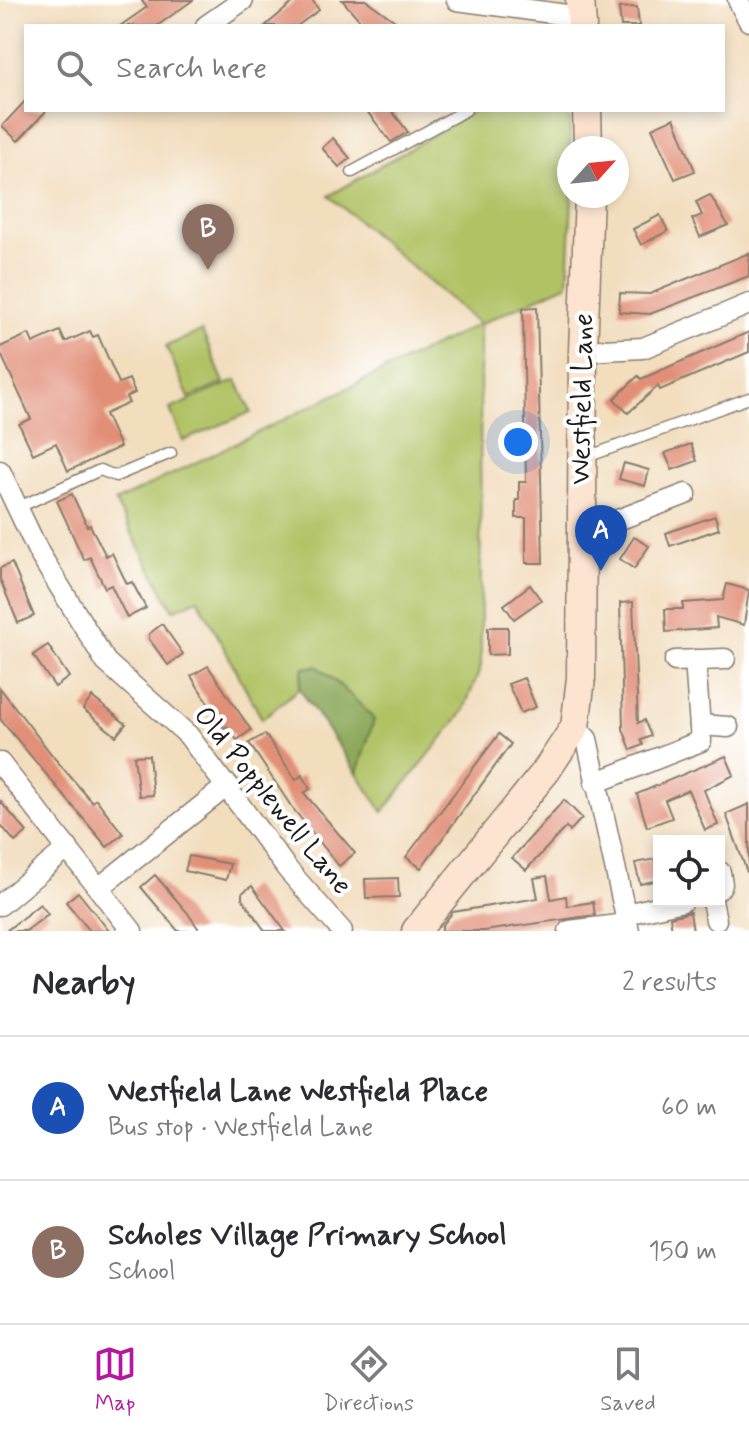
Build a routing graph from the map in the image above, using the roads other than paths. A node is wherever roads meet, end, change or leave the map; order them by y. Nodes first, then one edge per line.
1 (243, 0) edge
2 (457, 0) edge
3 (738, 0) edge
4 (581, 14) edge
5 (749, 21) edge
6 (209, 24) edge
7 (462, 112) edge
8 (587, 112) edge
9 (588, 136) edge
10 (352, 172) dead end
11 (589, 208) edge
12 (749, 304) edge
13 (583, 351) junction
14 (749, 398) edge
15 (171, 453) dead end
16 (582, 459) junction
17 (6, 490) edge
18 (686, 494) dead end
19 (581, 526) junction
20 (725, 659) dead end
21 (700, 725) junction
22 (575, 727) junction
23 (728, 727) dead end
24 (0, 763) edge
25 (595, 783) junction
26 (228, 785) junction
27 (68, 848) junction
28 (100, 887) junction
29 (0, 905) edge
30 (668, 907) edge
31 (627, 923) edge
32 (132, 931) edge
33 (342, 931) edge
34 (416, 931) edge
35 (569, 931) edge

1 - 6 street
2 - 4 street
3 - 5 street
7 - 10 lane
8 - 9 main road
11 - 13 main road, Westfield Lane
12 - 13 street
13 - 16 main road, Westfield Lane
14 - 16 lane
15 - 17 lane
16 - 19 main road, Westfield Lane
17 - 26 street, Old Popplewell Lane
18 - 19 street
19 - 22 main road, Westfield Lane
20 - 21 street
21 - 23 street
21 - 25 street
22 - 25 street
22 - 34 main road, Westfield Lane
24 - 27 street
25 - 31 street
26 - 28 street
26 - 33 street, Old Popplewell Lane
27 - 28 street
27 - 29 street
28 - 32 street
30 - 31 street
31 - 35 street

